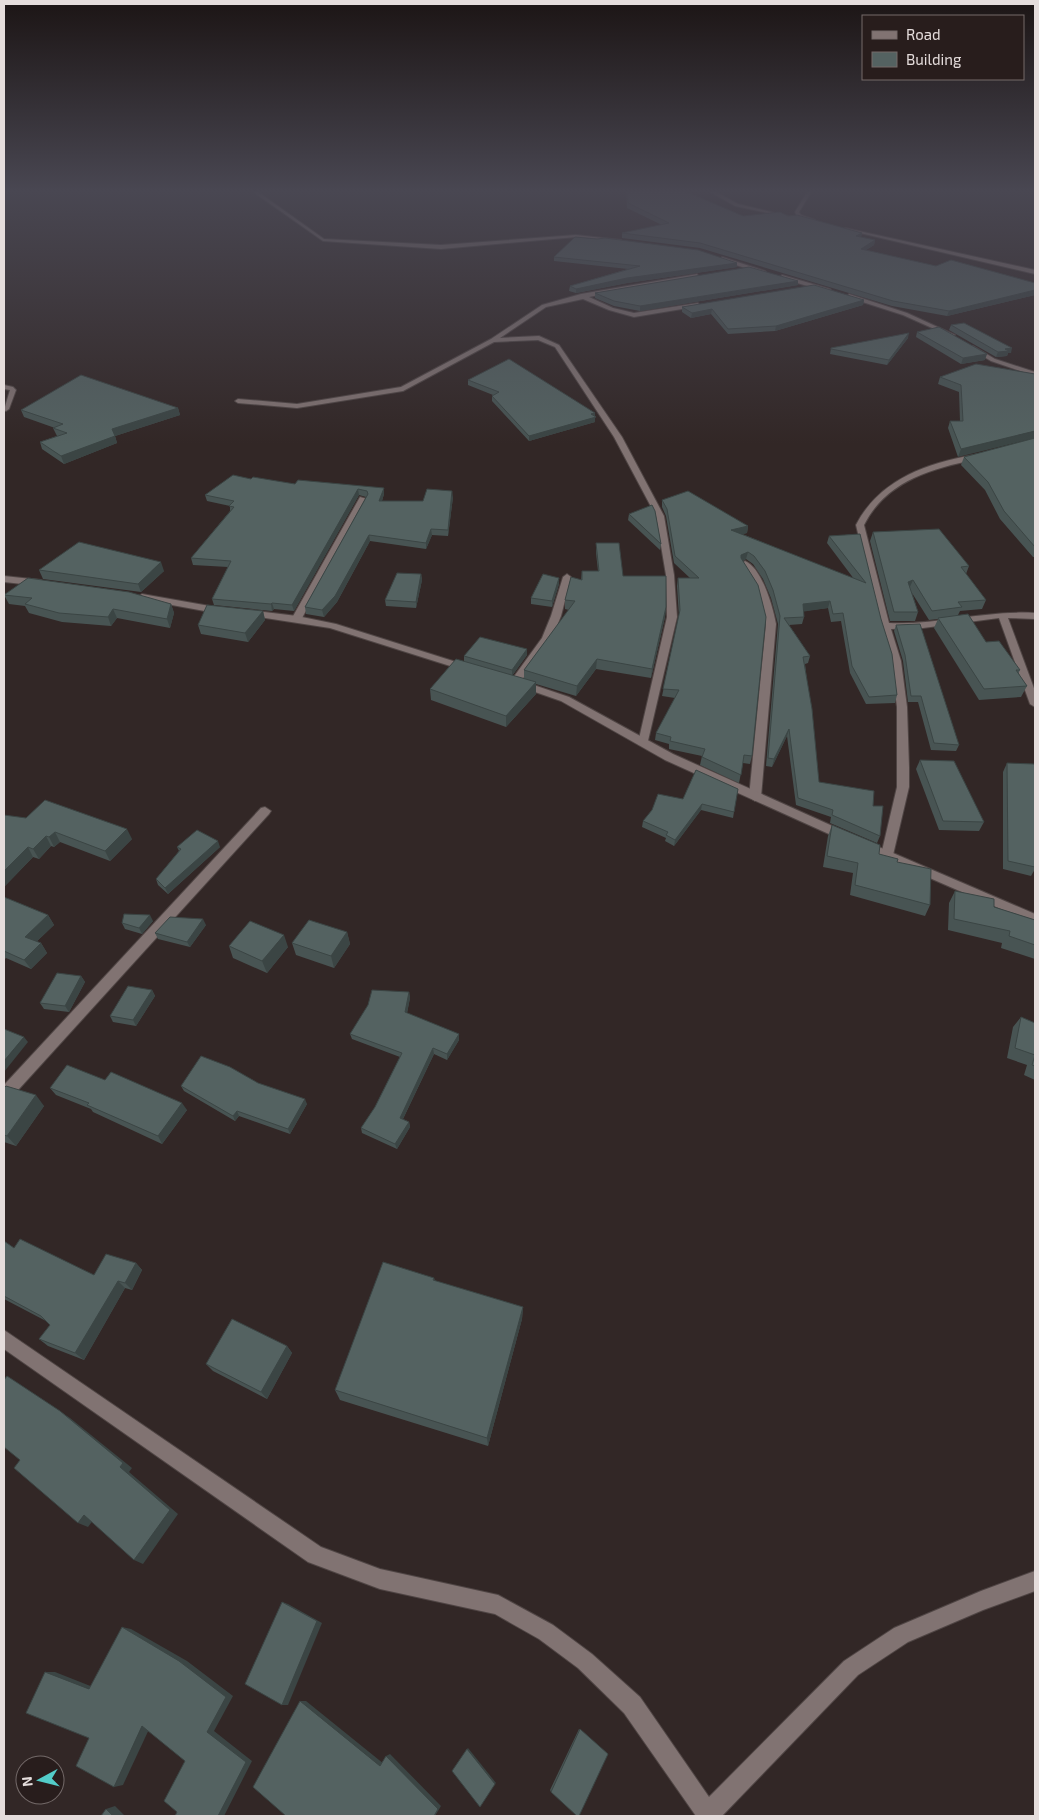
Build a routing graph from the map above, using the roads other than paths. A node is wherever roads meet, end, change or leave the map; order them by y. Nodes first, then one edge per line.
1 (706, 274) edge
2 (772, 274) edge
3 (816, 286) junction
4 (797, 289) edge
5 (834, 292) edge
6 (844, 294) edge
7 (581, 296) junction
8 (710, 304) edge
9 (493, 340) junction
10 (960, 340) edge
11 (966, 343) edge
12 (1035, 374) edge
13 (4, 387) edge
14 (238, 401) dead end
15 (6, 409) dead end
16 (992, 453) edge
17 (363, 499) edge
18 (745, 564) edge
19 (567, 577) dead end
20 (4, 579) edge
21 (52, 585) edge
22 (129, 595) edge
23 (1035, 616) edge
24 (1003, 617) junction
25 (297, 618) junction
26 (886, 626) junction
27 (477, 671) edge
28 (1035, 704) edge
29 (643, 743) junction
30 (755, 797) junction
31 (265, 811) dead end
32 (887, 855) junction
33 (1035, 919) edge
34 (4, 1096) edge
35 (4, 1339) edge
36 (1035, 1581) edge
37 (707, 1815) edge

1 - 7 street
2 - 3 street
3 - 4 street
3 - 5 street
6 - 10 street
7 - 8 street
7 - 9 street
9 - 14 street
9 - 29 street
11 - 12 street
13 - 15 street
16 - 26 street
17 - 25 street
18 - 30 street
19 - 29 street
20 - 21 street
22 - 25 street
23 - 24 street
24 - 26 street
24 - 28 street
25 - 27 street
26 - 32 street
29 - 30 street
30 - 32 street
31 - 34 street
32 - 33 street
35 - 37 street
36 - 37 street

